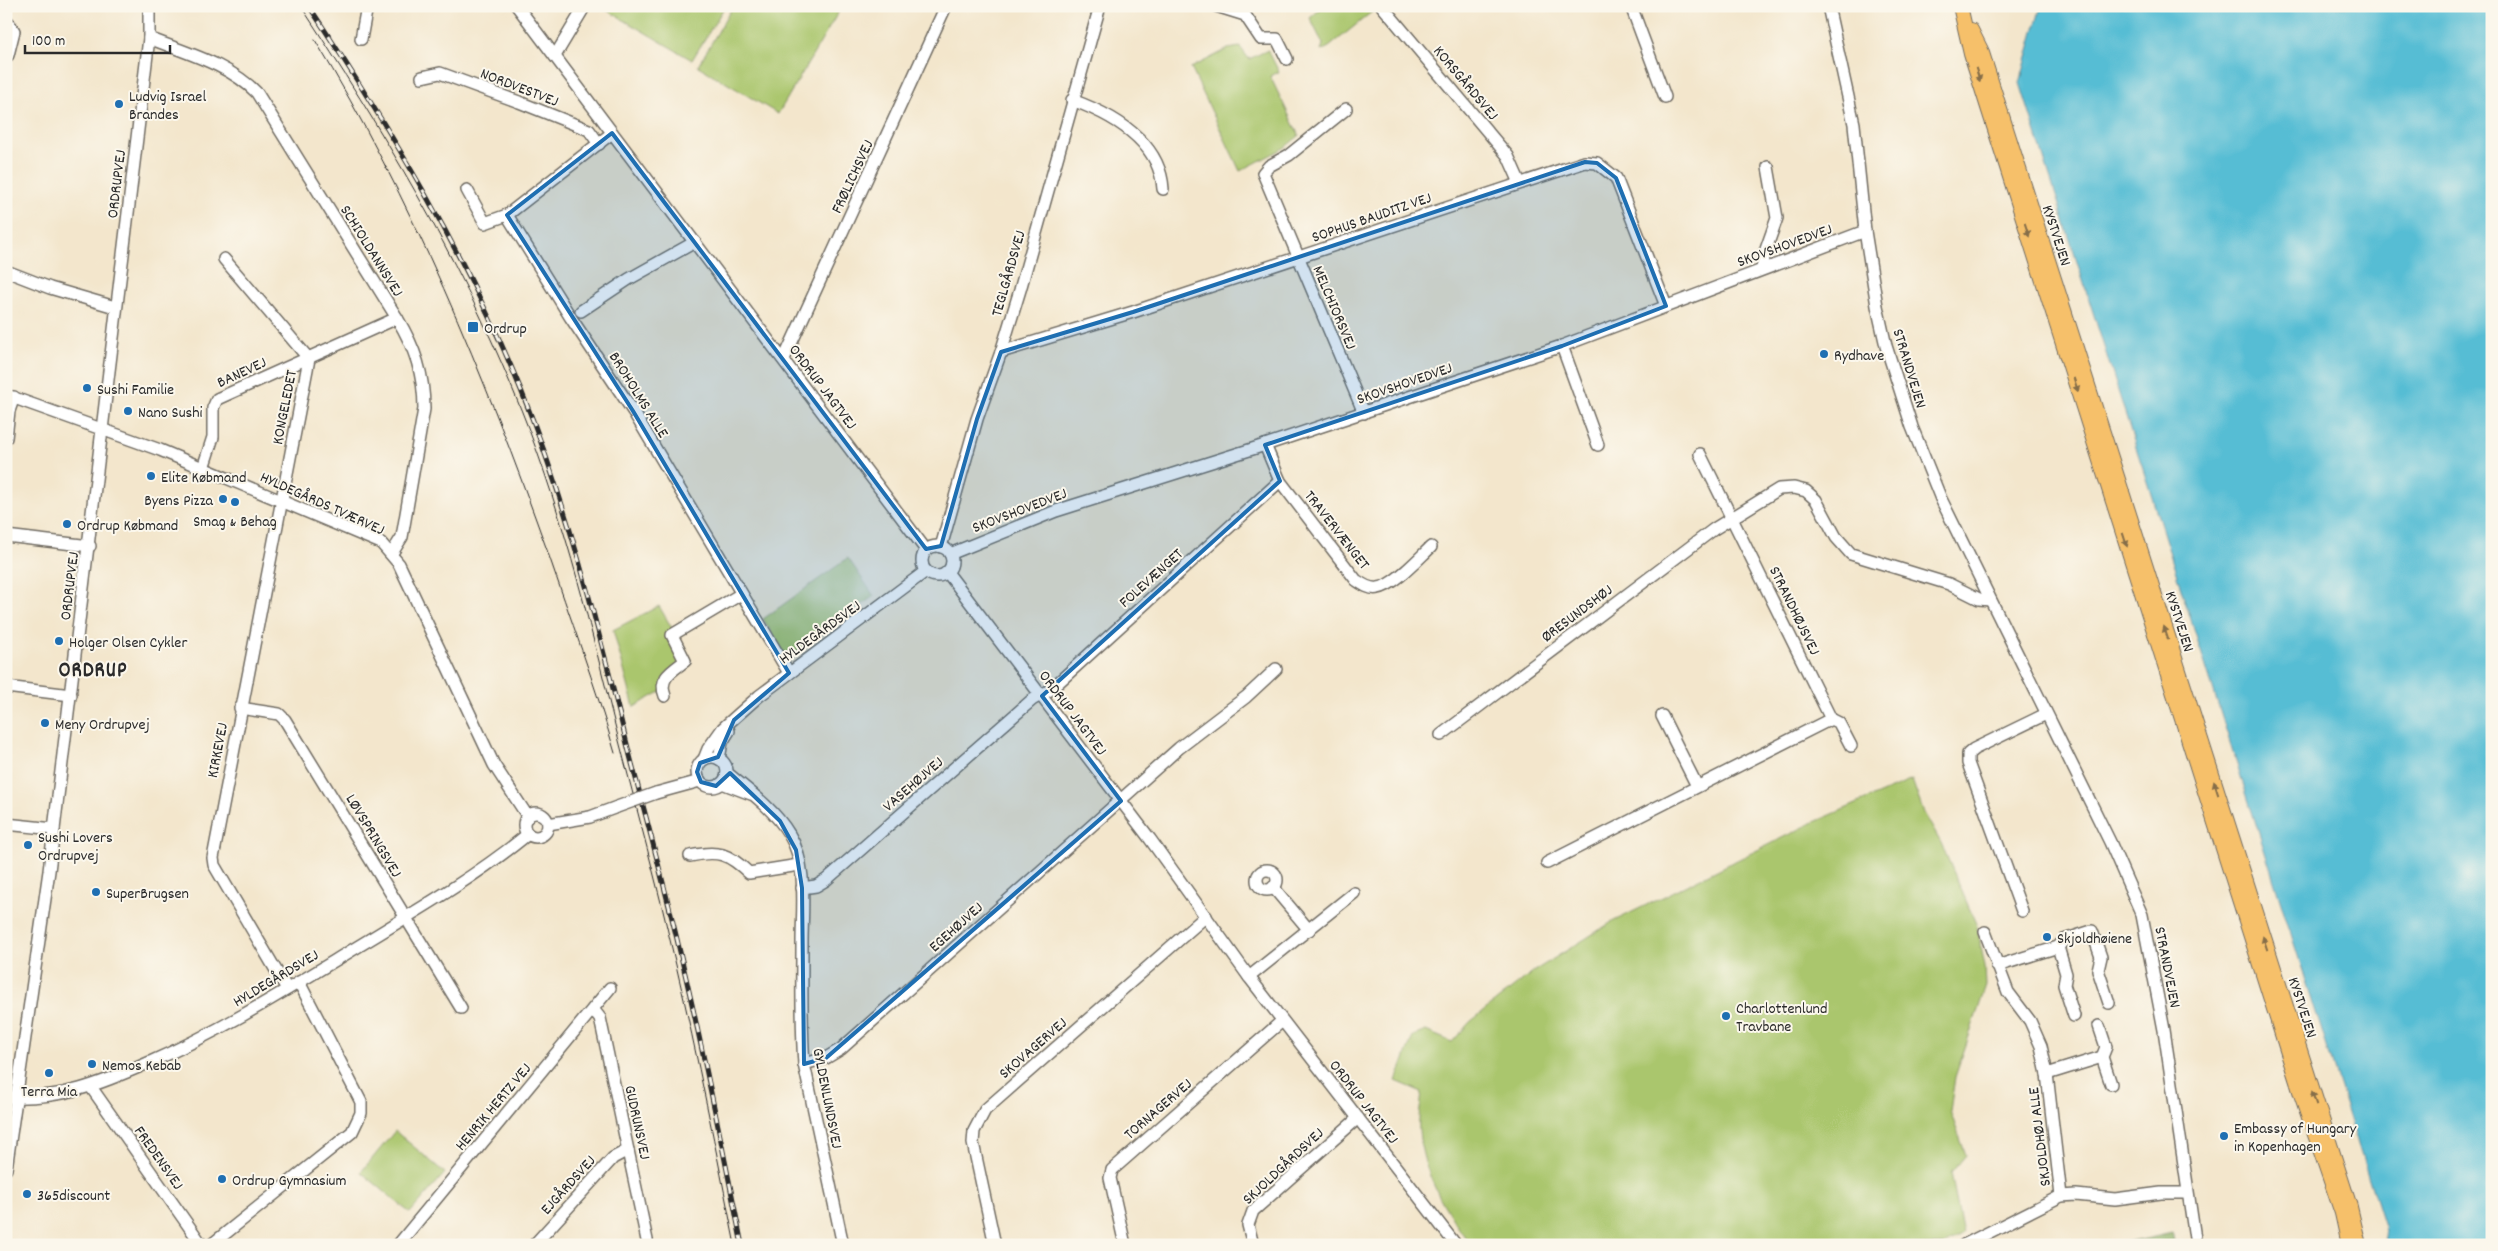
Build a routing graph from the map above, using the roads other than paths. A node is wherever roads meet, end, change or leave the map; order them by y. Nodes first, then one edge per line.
1 (149, 6) edge
2 (367, 6) edge
3 (517, 6) edge
4 (585, 6) edge
5 (946, 6) edge
6 (1100, 6) edge
7 (1216, 6) edge
8 (1382, 6) edge
9 (1631, 6) edge
10 (1828, 6) edge
11 (1960, 9) edge
12 (8, 22) dead end
13 (149, 38) junction
14 (361, 39) dead end
15 (6, 54) edge
16 (555, 56) junction
17 (1287, 59) dead end
18 (422, 77) dead end
19 (1665, 96) dead end
20 (1072, 100) junction
21 (1346, 109) dead end
22 (612, 133) junction
23 (598, 144) junction
24 (1768, 167) dead end
25 (1520, 183) junction
26 (1162, 189) dead end
27 (467, 190) dead end
28 (508, 214) junction
29 (1865, 231) junction
30 (695, 242) junction
31 (1298, 257) junction
32 (224, 259) dead end
33 (1762, 269) junction
34 (6, 271) edge
35 (1666, 306) junction
36 (115, 307) junction
37 (581, 311) dead end
38 (397, 318) junction
39 (1562, 346) junction
40 (1001, 352) junction
41 (784, 358) junction
42 (309, 359) junction
43 (10, 396) edge
44 (1364, 413) junction
45 (102, 429) junction
46 (6, 438) edge
47 (1598, 445) dead end
48 (1265, 446) junction
49 (1700, 454) dead end
50 (203, 468) junction
51 (1280, 481) junction
52 (282, 501) junction
53 (1731, 517) junction
54 (6, 536) edge
55 (90, 546) junction
56 (1431, 547) dead end
57 (926, 550) junction
58 (946, 550) junction
59 (392, 553) junction
60 (926, 571) junction
61 (947, 572) junction
62 (742, 594) junction
63 (1990, 600) junction
64 (1276, 669) dead end
65 (788, 673) junction
66 (6, 687) edge
67 (71, 695) junction
68 (1041, 695) junction
69 (664, 696) dead end
70 (240, 708) junction
71 (2046, 714) junction
72 (1662, 716) dead end
73 (1831, 719) junction
74 (734, 720) junction
75 (1441, 735) dead end
76 (1851, 746) dead end
77 (719, 759) junction
78 (704, 760) junction
79 (698, 776) junction
80 (725, 778) junction
81 (1698, 786) junction
82 (1120, 801) junction
83 (528, 817) junction
84 (6, 824) edge
85 (548, 824) junction
86 (54, 829) junction
87 (528, 834) junction
88 (690, 856) dead end
89 (1547, 863) dead end
90 (799, 865) junction
91 (802, 888) junction
92 (1273, 888) dead end
93 (1354, 894) dead end
94 (2022, 911) dead end
95 (1206, 916) junction
96 (406, 918) junction
97 (1309, 930) junction
98 (1985, 932) dead end
99 (2058, 947) junction
100 (1997, 966) junction
101 (1249, 977) junction
102 (299, 982) junction
103 (610, 988) dead end
104 (288, 989) junction
105 (2109, 1003) dead end
106 (461, 1008) dead end
107 (593, 1009) junction
108 (2074, 1016) dead end
109 (1282, 1020) junction
110 (2099, 1026) dead end
111 (2102, 1056) junction
112 (804, 1064) junction
113 (2047, 1074) junction
114 (2111, 1084) dead end
115 (91, 1087) junction
116 (12, 1097) edge
117 (1358, 1118) junction
118 (628, 1150) junction
119 (6, 1169) edge
120 (2187, 1193) junction
121 (2061, 1196) junction
122 (202, 1245) edge
123 (211, 1245) edge
124 (398, 1245) edge
125 (534, 1245) edge
126 (648, 1245) edge
127 (843, 1245) edge
128 (995, 1245) edge
129 (1125, 1245) edge
130 (1253, 1245) edge
131 (1456, 1245) edge
132 (1964, 1245) edge
133 (2196, 1245) edge
134 (2349, 1245) edge
135 (2360, 1245) edge

1 - 13 street, ORDRUPVEJ
2 - 14 street
3 - 16 street, ORDRUP JAGTVEJ
4 - 16 street
5 - 41 street, FRØLICHSVEJ
6 - 20 street, TEGLGÅRDSVEJ
7 - 17 street
8 - 25 street, KORSGÅRDSVEJ
9 - 19 street
10 - 29 street, STRANDVEJEN
11 -> 134 main road, KYSTVEJEN
135 -> 11 main road, KYSTVEJEN
12 - 15 street
13 - 36 street, ORDRUPVEJ
13 - 38 street, SCHIOLDANNSVEJ
16 - 22 street, ORDRUP JAGTVEJ
18 - 23 street, NORDVESTVEJ
20 - 26 street
20 - 40 street, TEGLGÅRDSVEJ
21 - 31 street, MELCHIORSVEJ
22 - 23 street
22 - 30 street, ORDRUP JAGTVEJ
23 - 28 street
24 - 33 street
25 - 31 street, SOPHUS BAUDITZ VEJ
25 - 35 street, SOPHUS BAUDITZ VEJ
27 - 28 street
28 - 62 street, BROHOLMS ALLE
29 - 33 street, SKOVSHOVEDVEJ
29 - 63 street, STRANDVEJEN
30 - 37 street
30 - 41 street, ORDRUP JAGTVEJ
31 - 40 street, SOPHUS BAUDITZ VEJ
31 - 44 street, MELCHIORSVEJ
32 - 42 street, KONGELEDET
33 - 35 street, SKOVSHOVEDVEJ
34 - 36 street
35 - 39 street, SKOVSHOVEDVEJ
36 - 45 street, ORDRUPVEJ
38 - 42 street, BANEVEJ
38 - 59 street, SCHIOLDANNSVEJ
39 - 44 street, SKOVSHOVEDVEJ
39 - 47 street
40 - 58 street, TEGLGÅRDSVEJ
41 - 57 street, ORDRUP JAGTVEJ
42 - 50 street, BANEVEJ
42 - 52 street, KONGELEDET
43 - 45 street, HYLDEGÅRDS TVÆRVEJ
43 - 46 street
44 - 48 street, SKOVSHOVEDVEJ
45 - 50 street, HYLDEGÅRDS TVÆRVEJ
45 - 55 street, ORDRUPVEJ
48 - 51 street, TRAVERVÆNGET
48 - 58 street, SKOVSHOVEDVEJ
49 - 53 street
50 - 52 street, HYLDEGÅRDS TVÆRVEJ
51 - 56 street, TRAVERVÆNGET
51 - 68 street, FOLEVÆNGET
52 - 59 street, HYLDEGÅRDS TVÆRVEJ
52 - 70 street, KIRKEVEJ
53 - 63 street, ØRESUNDSHØJ
53 - 73 street, STRANDHØJSVEJ
53 - 75 street, ØRESUNDSHØJ
54 - 55 street
55 - 67 street, ORDRUPVEJ
57 - 58 street
57 - 60 street
58 - 61 street
59 - 83 street, HYLDEGÅRDS TVÆRVEJ
60 - 61 street
60 - 65 street, HYLDEGÅRDSVEJ
61 - 68 street, ORDRUP JAGTVEJ
62 - 65 street, BROHOLMS ALLE
62 - 69 street
63 - 71 street, STRANDVEJEN
64 - 82 street
65 - 74 street, HYLDEGÅRDSVEJ
66 - 67 street
67 - 86 street, ORDRUPVEJ
68 - 82 street, ORDRUP JAGTVEJ
68 - 91 street, VASEHØJVEJ
70 - 96 street, LØVSPRINGSVEJ
70 - 104 street, KIRKEVEJ
71 - 94 street
71 - 120 street, STRANDVEJEN
72 - 81 street
73 - 76 street, STRANDHØJSVEJ
73 - 81 street
74 - 77 street, HYLDEGÅRDSVEJ
74 - 78 street, HYLDEGÅRDSVEJ
77 - 78 street
77 - 80 street
78 - 79 street
79 - 80 street
79 - 85 street, bridge
80 - 90 street, GYLDENLUNDSVEJ
81 - 89 street
82 - 95 street, ORDRUP JAGTVEJ
82 - 112 street, EGEHØJVEJ
83 - 85 street
83 - 87 street
84 - 86 street
85 - 87 street
86 - 116 street, ORDRUPVEJ
87 - 96 street, HYLDEGÅRDSVEJ
88 - 90 street
90 - 91 street, GYLDENLUNDSVEJ
91 - 112 street, GYLDENLUNDSVEJ
92 - 97 street
93 - 97 street
95 - 101 street, ORDRUP JAGTVEJ
95 - 128 street, SKOVAGERVEJ
96 - 102 street, HYLDEGÅRDSVEJ
96 - 106 street, LØVSPRINGSVEJ
97 - 101 street
98 - 100 street, SKJOLDHØJ ALLE
99 - 100 street
99 - 105 street
99 - 108 street
100 - 113 street, SKJOLDHØJ ALLE
101 - 109 street, ORDRUP JAGTVEJ
102 - 104 street, HYLDEGÅRDSVEJ
102 - 123 street
103 - 107 street, HENRIK HERTZ VEJ
104 - 115 street, HYLDEGÅRDSVEJ
107 - 118 street, GUDRUNSVEJ
107 - 124 street, HENRIK HERTZ VEJ
109 - 117 street, ORDRUP JAGTVEJ
109 - 129 street, TORNAGERVEJ
110 - 111 street
111 - 113 street, SKJOLDHØJ ALLE
111 - 114 street
112 - 127 street, GYLDENLUNDSVEJ
113 - 121 street, SKJOLDHØJ ALLE
115 - 116 street, HYLDEGÅRDSVEJ
115 - 122 street, FREDENSVEJ
116 - 119 street, ORDRUPVEJ
117 - 130 street, SKJOLDGÅRDSVEJ
117 - 131 street, ORDRUP JAGTVEJ
118 - 125 street, EJGÅRDSVEJ
118 - 126 street, GUDRUNSVEJ
120 - 121 street
120 - 133 street, STRANDVEJEN
121 - 132 street

